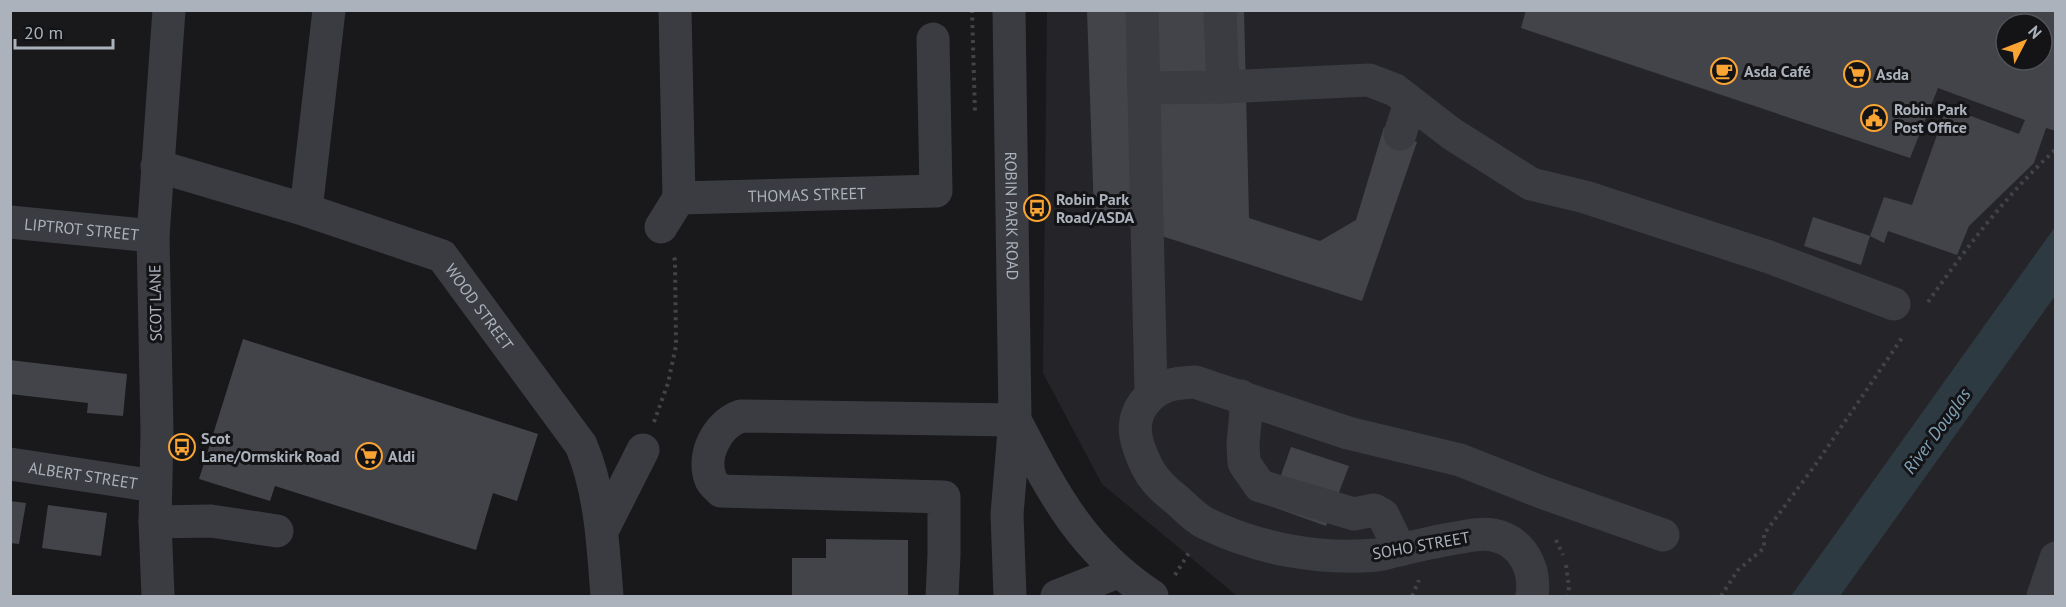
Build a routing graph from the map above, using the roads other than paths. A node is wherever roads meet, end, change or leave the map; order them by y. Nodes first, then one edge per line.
1 (169, 10) edge
2 (329, 10) edge
3 (675, 10) edge
4 (1009, 10) edge
5 (1142, 10) edge
6 (1220, 10) edge
7 (933, 39) dead end
8 (1223, 87) junction
9 (1144, 88) junction
10 (1410, 103) junction
11 (1400, 134) dead end
12 (158, 166) junction
13 (679, 198) junction
14 (306, 210) junction
15 (10, 222) edge
16 (661, 227) road end
17 (153, 236) junction
18 (1908, 315) road end
19 (1151, 393) junction
20 (1241, 396) junction
21 (1015, 420) junction
22 (643, 450) road end
23 (10, 464) edge
24 (155, 486) junction
25 (155, 522) junction
26 (277, 531) dead end
27 (602, 531) junction
28 (1663, 535) dead end
29 (2055, 558) edge
30 (1411, 560) junction
31 (1118, 572) junction
32 (606, 596) edge
33 (158, 597) edge
34 (942, 597) edge
35 (1010, 597) edge
36 (1057, 597) edge
37 (1152, 597) edge
38 (1532, 597) edge
39 (2043, 597) edge

1 - 12 street, SCOT LANE
2 - 14 street
3 - 13 street
4 - 21 street, ROBIN PARK ROAD
5 - 9 street
6 - 8 street
7 - 13 street, THOMAS STREET
8 - 9 street
8 - 10 street
9 - 19 street
10 - 11 street
10 - 18 street
12 - 14 street, WOOD STREET
12 - 17 street, SCOT LANE
13 - 16 street
14 - 27 street, WOOD STREET
15 - 17 street, LIPTROT STREET
17 - 24 street, SCOT LANE
19 - 20 street
19 - 30 street, SOHO STREET
20 - 28 street
20 - 30 street
21 - 31 street, ROBIN PARK ROAD
21 - 34 street
21 - 35 street, ROBIN PARK ROAD
22 - 27 street
23 - 24 street, ALBERT STREET
24 - 25 street, SCOT LANE
25 - 26 street
25 - 33 street, SCOT LANE
27 - 32 street, WOOD STREET
29 - 39 street
30 - 38 street, SOHO STREET
31 - 36 street
31 - 37 street, ROBIN PARK ROAD

